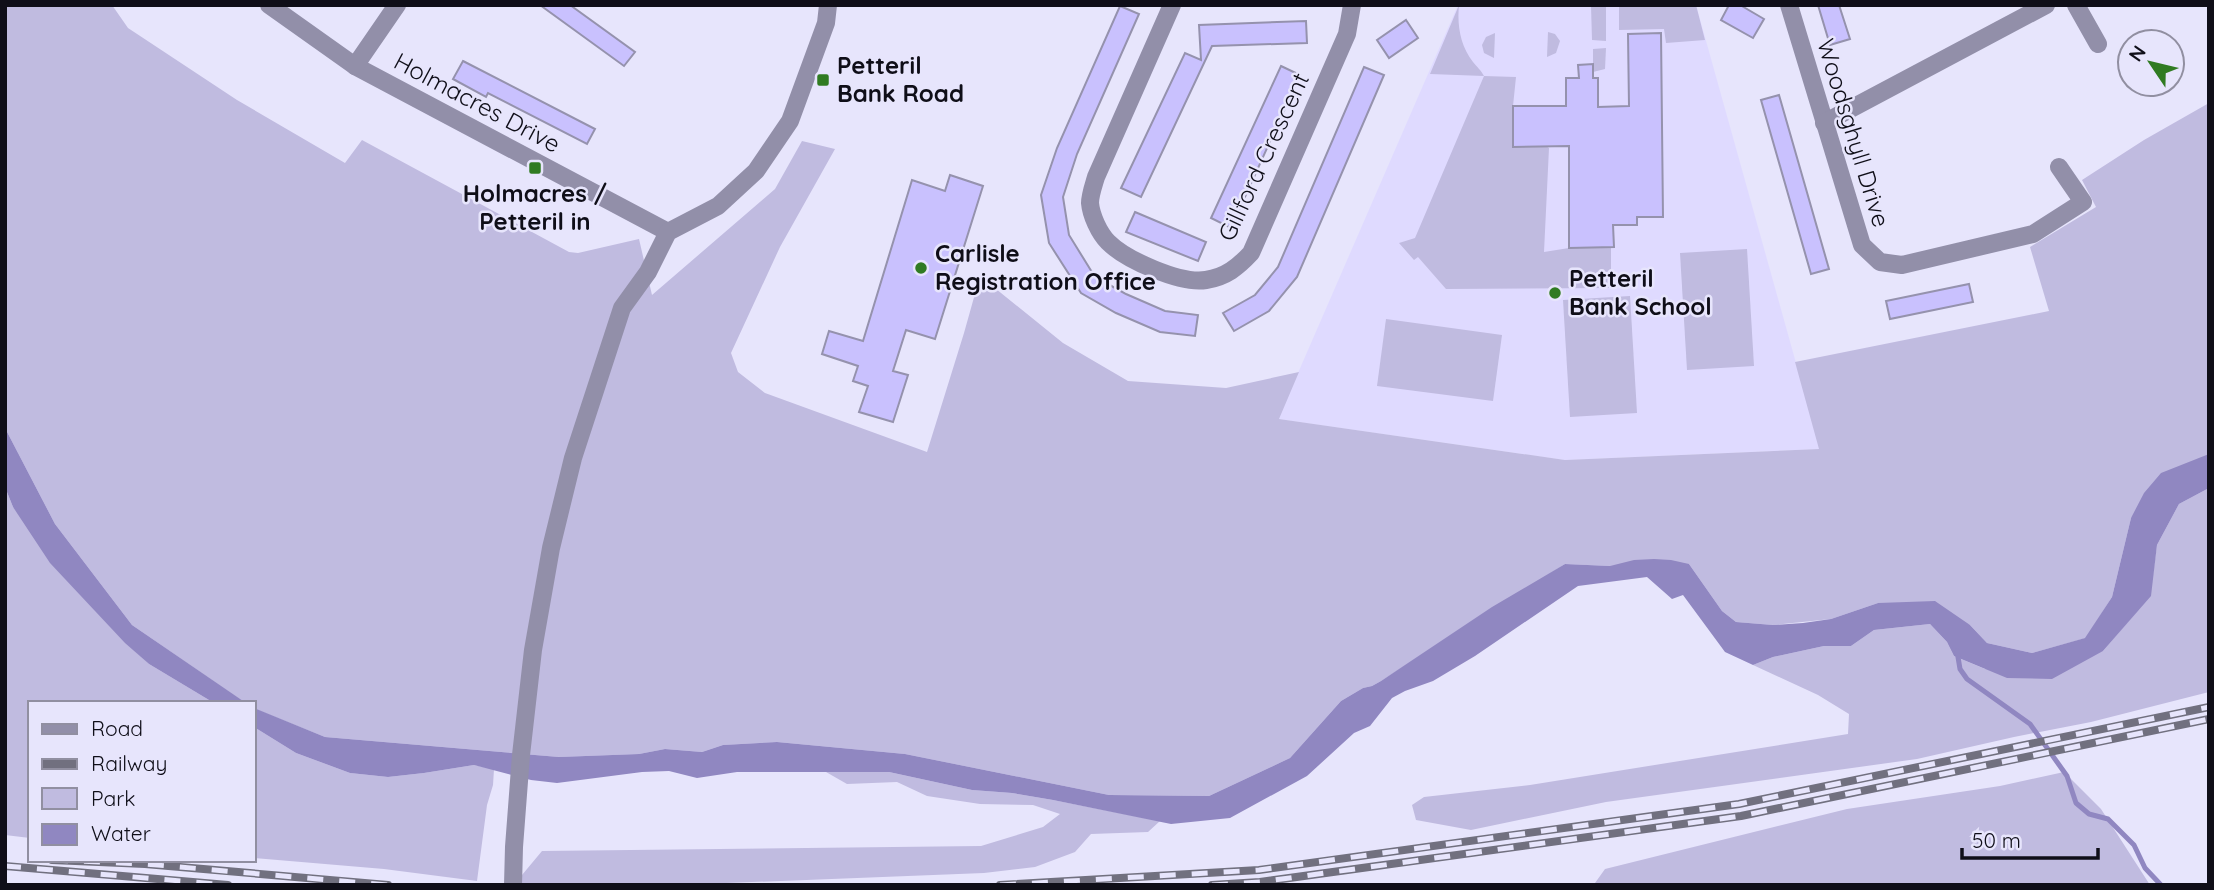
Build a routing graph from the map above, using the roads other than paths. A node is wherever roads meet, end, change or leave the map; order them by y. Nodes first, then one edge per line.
1 (269, 5) edge
2 (397, 5) edge
3 (828, 5) edge
4 (1172, 5) edge
5 (1352, 5) edge
6 (1789, 5) edge
7 (2046, 5) edge
8 (2076, 5) edge
9 (2098, 44) dead end
10 (355, 66) junction
11 (1824, 123) junction
12 (2059, 167) dead end
13 (668, 232) junction
14 (513, 885) edge

1 - 10 street, Holmacres Drive
2 - 10 street
3 - 13 street
4 - 5 street, Gillford Crescent
6 - 11 street, Woodsghyll Drive
7 - 11 street
8 - 9 street
10 - 13 street, Holmacres Drive
11 - 12 street, Woodsghyll Drive
13 - 14 street

